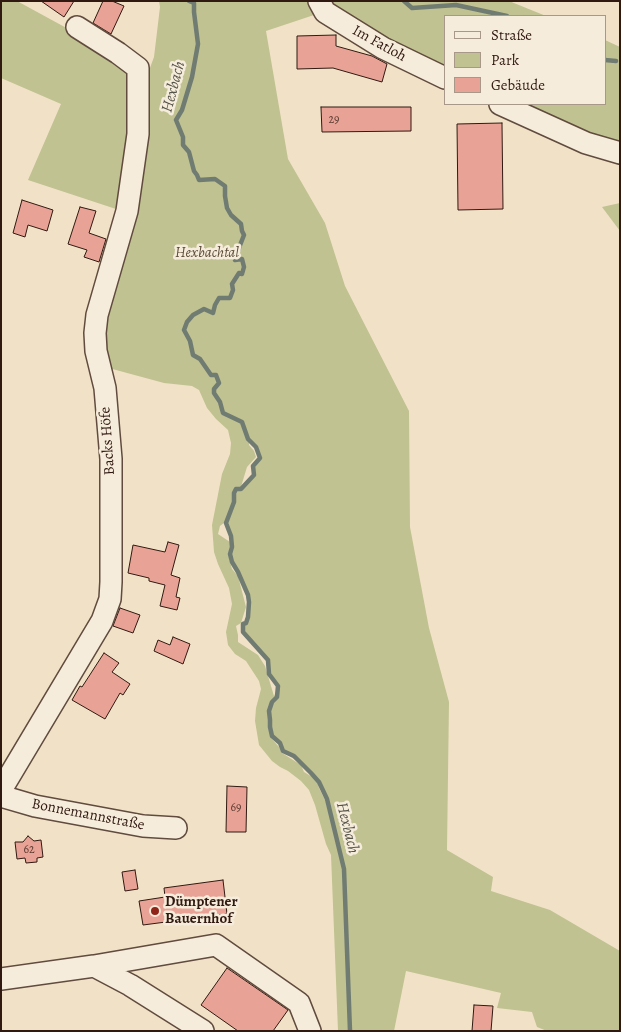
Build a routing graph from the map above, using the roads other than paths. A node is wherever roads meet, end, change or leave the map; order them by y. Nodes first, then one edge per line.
1 (319, 1) edge
2 (77, 27) dead end
3 (444, 78) edge
4 (502, 105) edge
5 (620, 153) edge
6 (1, 790) edge
7 (1, 796) edge
8 (176, 828) dead end
9 (94, 966) junction
10 (1, 979) edge
11 (203, 1031) edge
12 (310, 1031) edge

1 - 3 street, Im Fatloh
2 - 6 street, Backs Höfe
4 - 5 street
7 - 8 street, Bonnemannstraße
9 - 10 street
9 - 11 street
9 - 12 street

